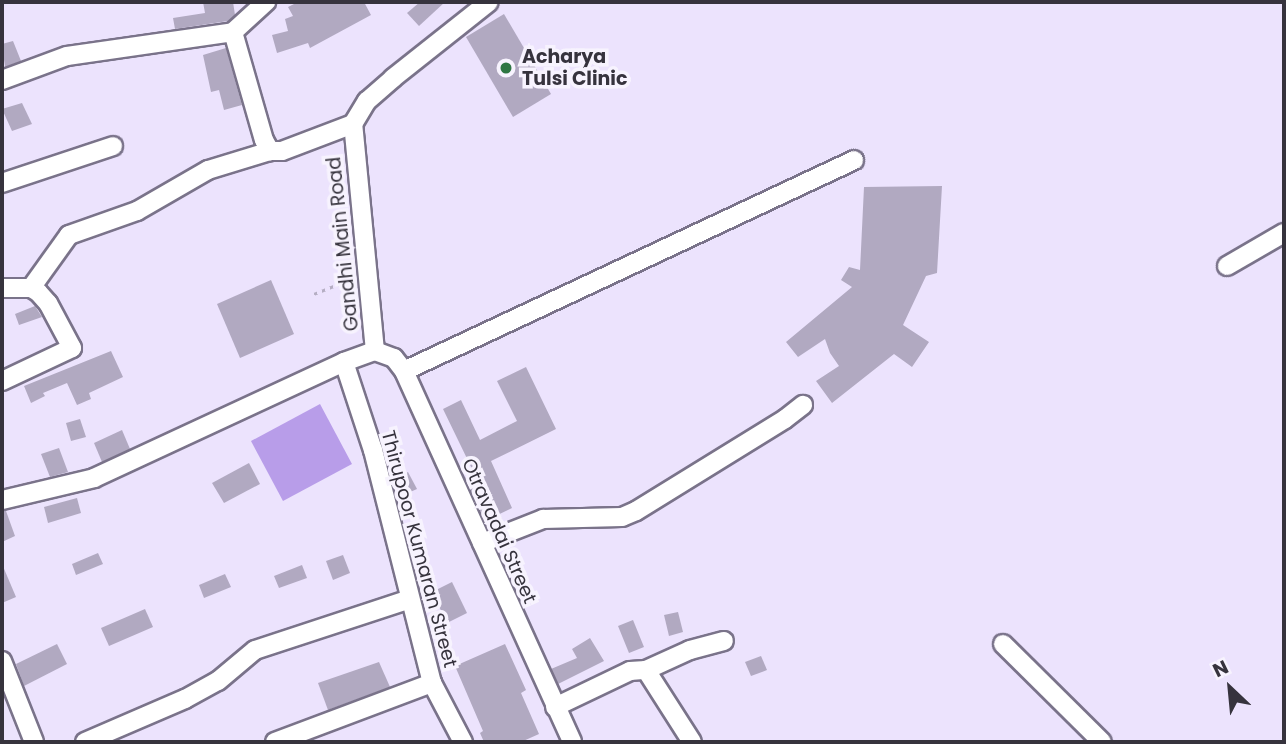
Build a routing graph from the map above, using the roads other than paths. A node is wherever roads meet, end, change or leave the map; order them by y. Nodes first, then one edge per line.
1 (265, 2) edge
2 (489, 2) edge
3 (233, 32) junction
4 (2, 80) edge
5 (353, 124) junction
6 (113, 146) dead end
7 (270, 151) junction
8 (854, 160) dead end
9 (2, 183) edge
10 (1284, 233) edge
11 (1227, 266) dead end
12 (2, 288) edge
13 (31, 288) junction
14 (375, 351) junction
15 (344, 362) junction
16 (404, 371) junction
17 (2, 381) edge
18 (803, 405) dead end
19 (2, 500) edge
20 (482, 543) junction
21 (410, 599) junction
22 (724, 641) dead end
23 (1003, 644) dead end
24 (2, 661) edge
25 (646, 670) junction
26 (432, 683) junction
27 (555, 707) junction
28 (34, 742) edge
29 (85, 742) edge
30 (275, 742) edge
31 (462, 742) edge
32 (572, 742) edge
33 (692, 742) edge
34 (1102, 742) edge

1 - 3 street
2 - 5 street
3 - 4 street
3 - 7 street
5 - 7 street
5 - 14 street, Gandhi Main Road
6 - 9 street
7 - 13 street
8 - 16 street
10 - 11 street
12 - 13 street
13 - 17 street
14 - 15 street, Gandhi Main Road
14 - 16 street
15 - 19 street, Gandhi Main Road
15 - 21 street, Thirupoor Kumaran Street
16 - 20 street, Otravadai Street
18 - 20 street
20 - 27 street, Otravadai Street
21 - 26 street, Thirupoor Kumaran Street
21 - 29 street
22 - 25 street
23 - 34 street
24 - 28 street
25 - 27 street
25 - 33 street
26 - 30 street
26 - 31 street, Thirupoor Kumaran Street
27 - 32 street, Otravadai Street

